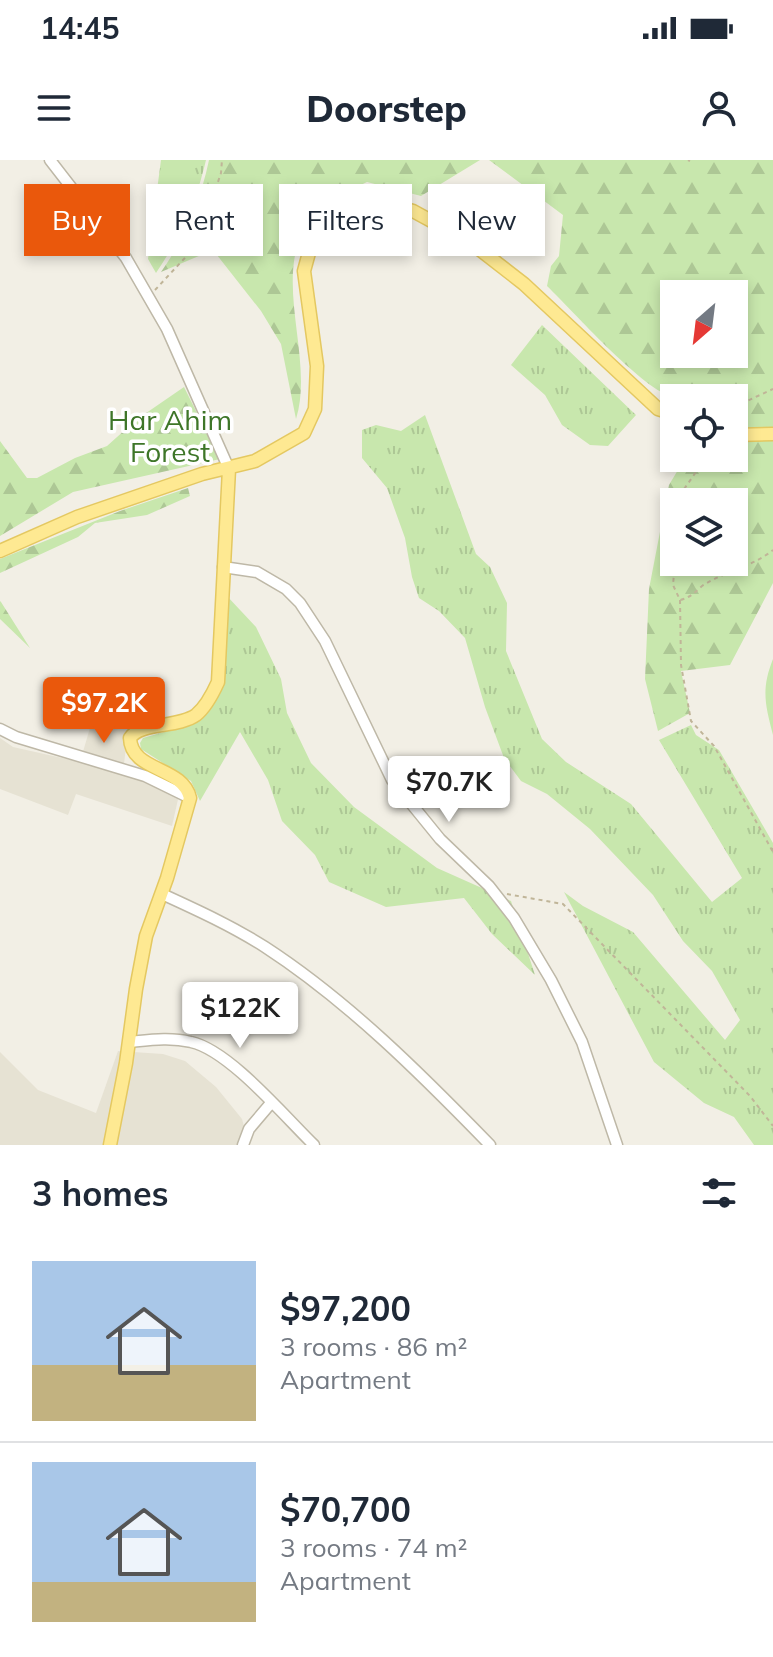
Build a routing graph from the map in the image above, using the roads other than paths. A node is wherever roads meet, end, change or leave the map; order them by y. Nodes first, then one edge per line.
1 (50, 160) edge
2 (660, 410) edge
3 (773, 434) edge
4 (748, 435) edge
5 (229, 469) junction
6 (0, 551) edge
7 (223, 567) junction
8 (0, 729) edge
9 (190, 798) junction
10 (162, 894) junction
11 (129, 1042) junction
12 (271, 1103) junction
13 (110, 1145) edge
14 (243, 1145) edge
15 (314, 1145) edge
16 (490, 1145) edge
17 (617, 1145) edge

1 - 5 street
2 - 5 main road
3 - 4 main road
5 - 6 main road
5 - 7 main road
7 - 9 main road
7 - 17 street
8 - 9 street
9 - 10 main road
10 - 11 main road
10 - 16 street
11 - 12 street
11 - 13 main road
12 - 14 street
12 - 15 street

